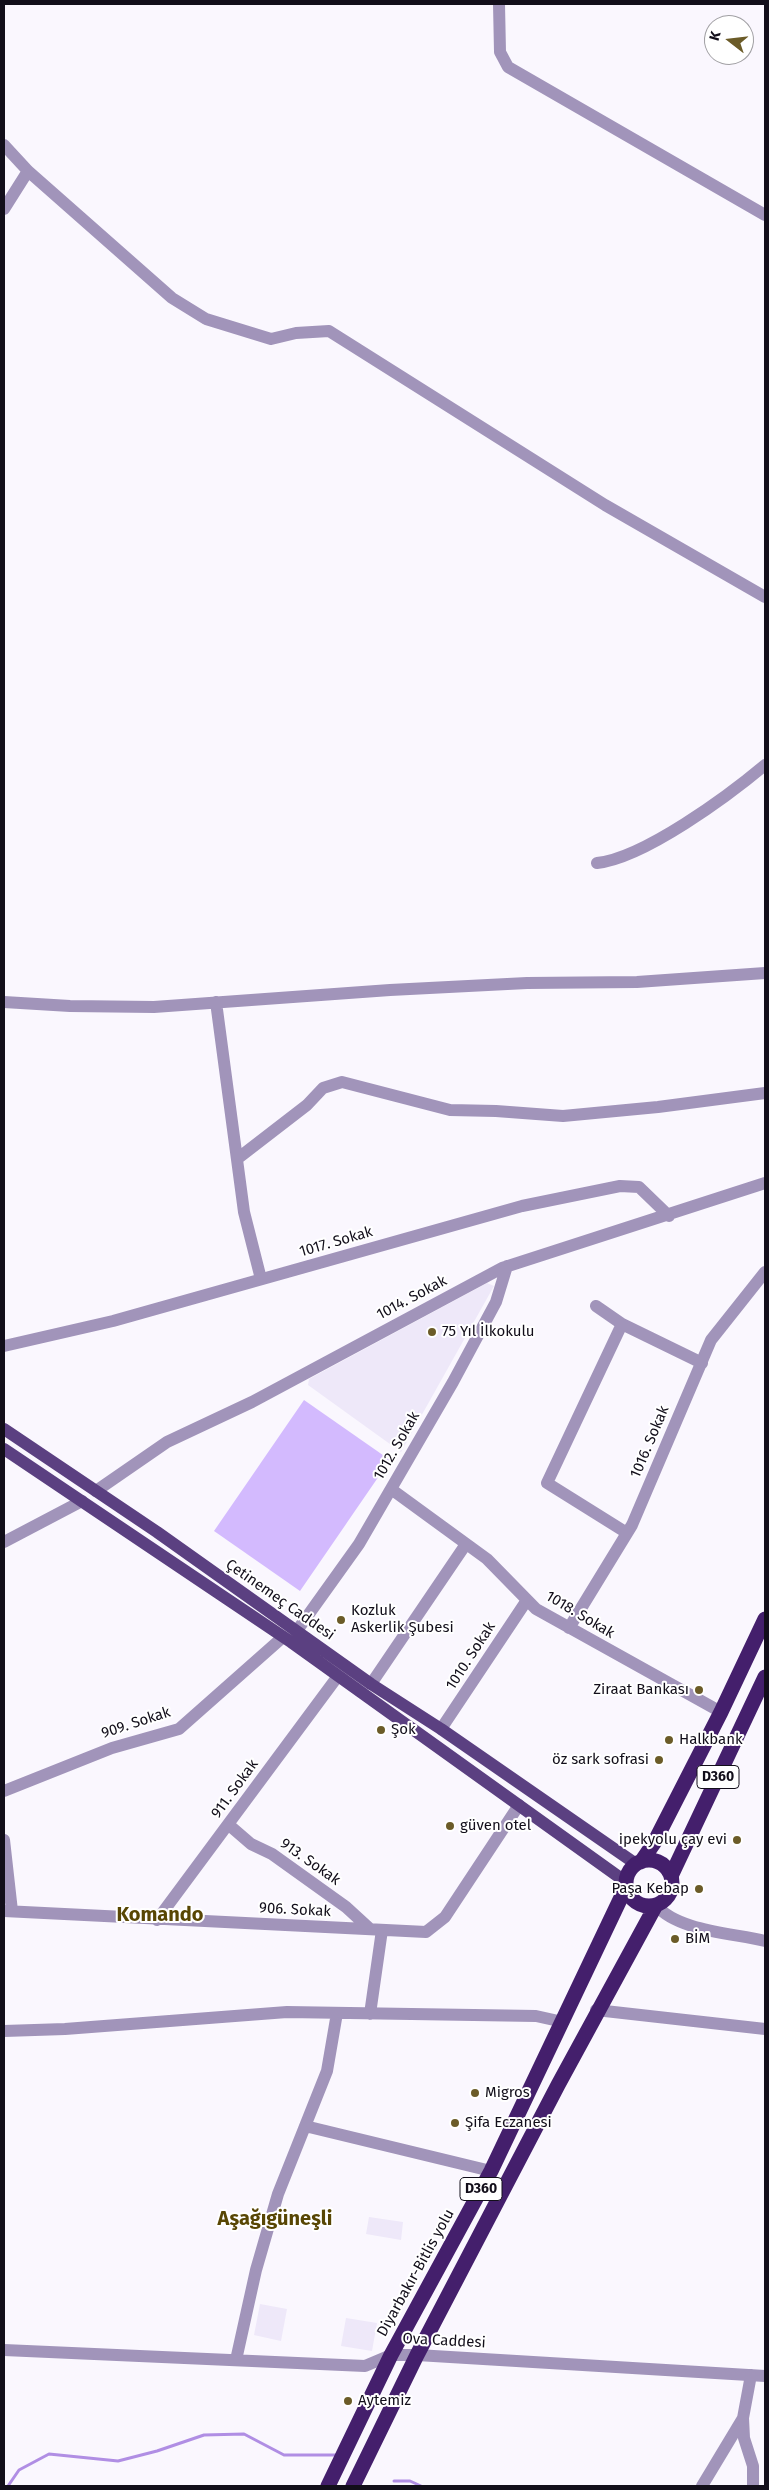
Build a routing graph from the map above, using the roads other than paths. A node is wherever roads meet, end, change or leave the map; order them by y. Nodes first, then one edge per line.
1 (499, 4) edge
2 (4, 145) edge
3 (28, 170) junction
4 (4, 209) edge
5 (765, 215) edge
6 (765, 597) edge
7 (765, 765) edge
8 (597, 863) dead end
9 (765, 973) edge
10 (4, 1002) edge
11 (216, 1002) junction
12 (765, 1093) edge
13 (237, 1159) junction
14 (765, 1183) edge
15 (669, 1216) junction
16 (507, 1266) junction
17 (765, 1272) edge
18 (261, 1279) junction
19 (596, 1306) dead end
20 (622, 1324) junction
21 (4, 1346) edge
22 (702, 1363) junction
23 (4, 1429) edge
24 (4, 1449) edge
25 (391, 1489) junction
26 (96, 1491) junction
27 (82, 1501) junction
28 (627, 1533) junction
29 (4, 1542) edge
30 (466, 1544) junction
31 (527, 1600) junction
32 (765, 1618) edge
33 (569, 1628) junction
34 (296, 1632) junction
35 (284, 1637) junction
36 (338, 1676) junction
37 (765, 1677) edge
38 (371, 1684) junction
39 (721, 1712) junction
40 (441, 1729) junction
41 (4, 1790) edge
42 (519, 1805) junction
43 (229, 1825) junction
44 (4, 1840) edge
45 (639, 1863) junction
46 (671, 1876) junction
47 (626, 1885) junction
48 (656, 1905) junction
49 (8, 1911) edge
50 (157, 1920) junction
51 (376, 1930) junction
52 (765, 1941) edge
53 (596, 2010) junction
54 (337, 2013) junction
55 (370, 2014) junction
56 (563, 2022) junction
57 (765, 2029) edge
58 (4, 2030) edge
59 (305, 2126) junction
60 (491, 2171) junction
61 (4, 2350) edge
62 (391, 2355) junction
63 (417, 2355) junction
64 (236, 2360) junction
65 (751, 2375) junction
66 (765, 2376) edge
67 (743, 2418) junction
68 (328, 2486) edge
69 (353, 2486) edge
70 (702, 2486) edge
71 (754, 2486) edge

1 - 5 street
2 - 3 street
3 - 4 street
3 - 6 street
7 - 8 street
9 - 11 street
10 - 11 street
11 - 13 street
12 - 13 street
13 - 18 street
14 - 15 street, 1014. Sokak
15 - 16 street, 1014. Sokak
15 - 18 street, 1017. Sokak
16 - 25 street, 1012. Sokak
16 - 26 street, 1014. Sokak
17 - 22 street, 1016. Sokak
18 - 21 street, 1017. Sokak
19 - 20 street
20 - 22 street
20 - 28 street
22 - 28 street, 1016. Sokak
23 - 26 main road, Çetinemeç Caddesi
24 - 27 main road, Çetinemeç Caddesi
25 - 30 street, 1018. Sokak
25 - 34 street, 1012. Sokak
26 - 34 main road, Çetinemeç Caddesi
27 - 29 street
27 - 35 main road, Çetinemeç Caddesi
28 - 33 street, 1016. Sokak
30 - 31 street, 1018. Sokak
30 - 38 street
31 - 33 street, 1018. Sokak
31 - 40 street, 1010. Sokak
32 - 39 highway, D360
33 - 39 street, 1018. Sokak
34 - 38 main road, Çetinemeç Caddesi
35 - 36 main road, Çetinemeç Caddesi
35 - 41 street, 909. Sokak
36 - 42 main road, Çetinemeç Caddesi
36 - 43 street, 911. Sokak
37 - 46 highway, D360
38 - 40 main road, Çetinemeç Caddesi
39 - 45 highway, D360
40 - 45 main road, Çetinemeç Caddesi
42 - 47 main road, Çetinemeç Caddesi
42 - 51 street, 906. Sokak
43 - 50 street, 911. Sokak
43 - 51 street, 913. Sokak
44 - 49 street
45 - 46 highway
45 - 47 highway
46 - 48 highway
47 - 48 highway
47 - 56 highway, Diyarbakır-Bitlis yolu / D360
48 - 52 street
48 - 53 highway, D360
49 - 50 street, 906. Sokak
50 - 51 street, 906. Sokak
51 - 55 street
53 - 57 street
53 - 63 highway, D360
54 - 55 street
54 - 58 street
54 - 59 street
55 - 56 street
56 - 60 highway, Diyarbakır-Bitlis yolu / D360
59 - 60 street
59 - 64 street
60 - 62 highway, Diyarbakır-Bitlis yolu / D360
61 - 64 street, Ova Caddesi
62 - 63 street, Ova Caddesi
62 - 64 street, Ova Caddesi
62 - 68 highway, Diyarbakır-Bitlis yolu / D360
63 - 65 street, Ova Caddesi
63 - 69 highway, D360
65 - 66 street, Ova Caddesi
65 - 67 street
67 - 70 street
67 - 71 street

